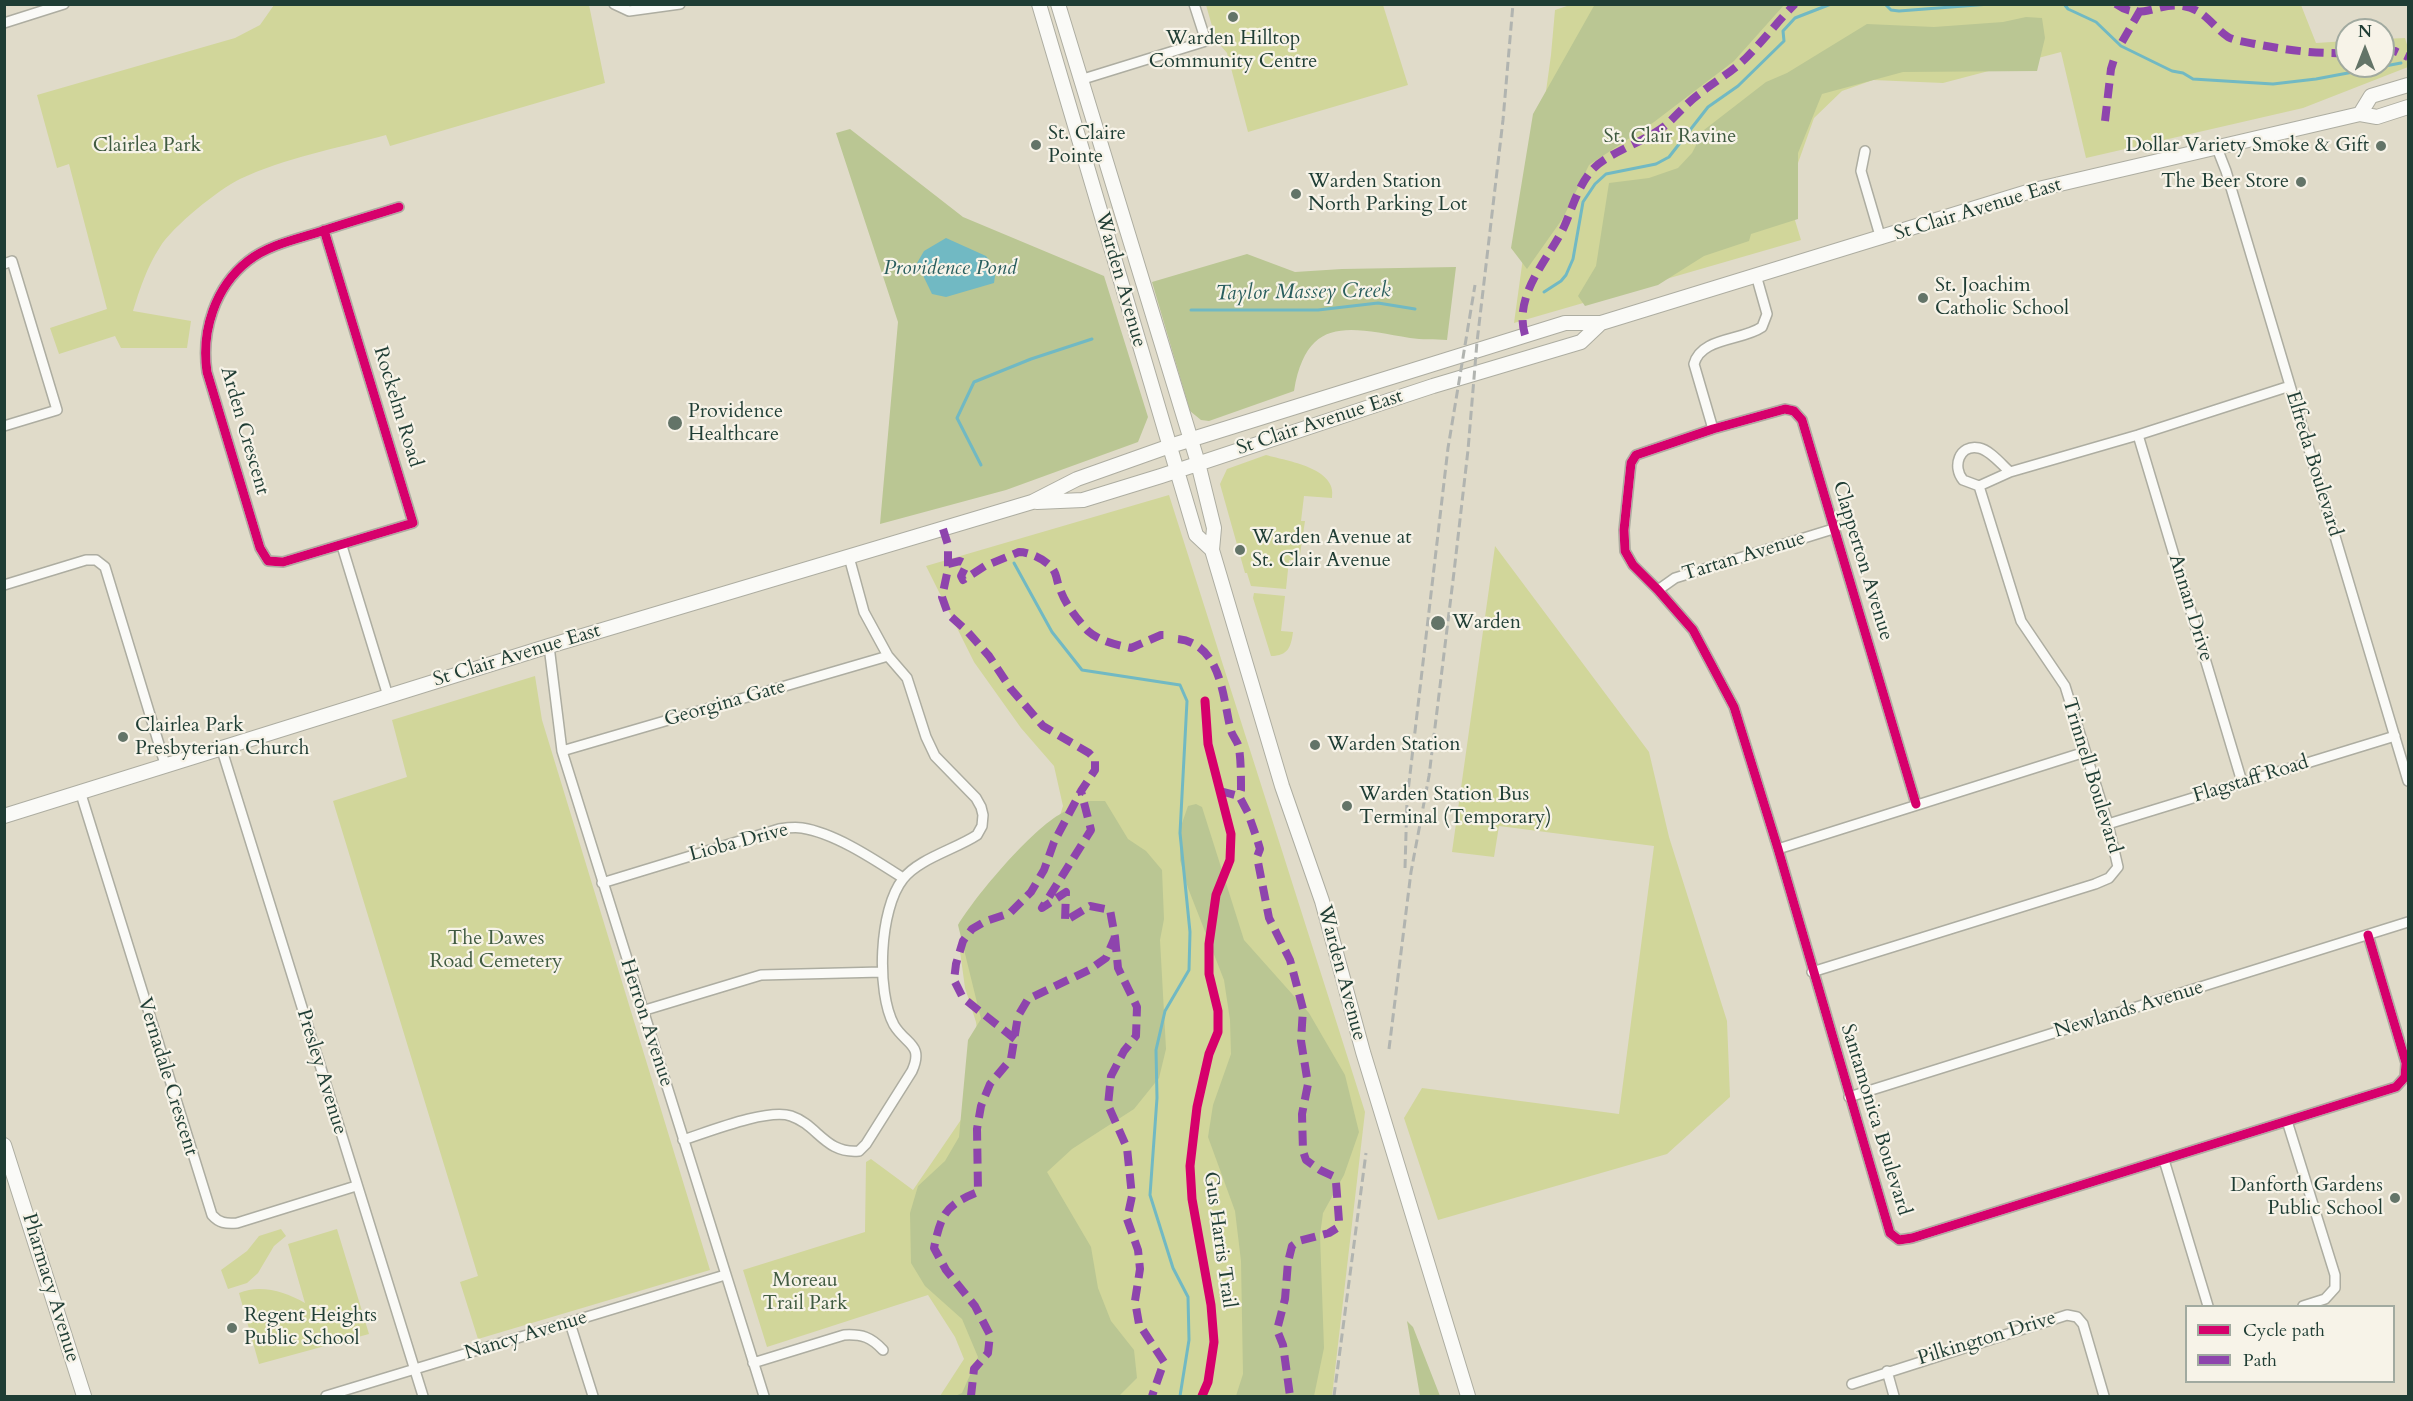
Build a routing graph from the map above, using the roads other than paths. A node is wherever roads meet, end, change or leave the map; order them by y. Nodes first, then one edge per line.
1 (64, 4) edge
2 (614, 4) edge
3 (680, 4) edge
4 (1039, 4) edge
5 (1058, 4) edge
6 (1194, 4) edge
7 (4, 23) edge
8 (1080, 80) junction
9 (2409, 85) edge
10 (2409, 107) edge
11 (2360, 114) junction
12 (2217, 148) junction
13 (1865, 151) dead end
14 (399, 207) dead end
15 (324, 230) junction
16 (1881, 239) junction
17 (4, 264) edge
18 (1756, 275) junction
19 (1601, 323) junction
20 (2290, 386) junction
21 (4, 426) edge
22 (1713, 429) junction
23 (2138, 435) junction
24 (1190, 440) junction
25 (1170, 446) junction
26 (1198, 464) junction
27 (1177, 471) junction
28 (2010, 472) junction
29 (1979, 486) junction
30 (1032, 502) junction
31 (1833, 529) junction
32 (342, 546) junction
33 (1212, 550) junction
34 (849, 557) junction
35 (4, 585) edge
36 (1658, 590) junction
37 (549, 646) junction
38 (888, 656) junction
39 (388, 696) junction
40 (2395, 736) junction
41 (221, 747) junction
42 (562, 751) junction
43 (2085, 752) junction
44 (165, 764) junction
45 (2409, 781) edge
46 (2242, 782) junction
47 (80, 791) junction
48 (1916, 804) junction
49 (4, 816) edge
50 (2108, 824) junction
51 (1778, 849) junction
52 (903, 878) junction
53 (602, 883) junction
54 (2409, 922) edge
55 (2368, 935) junction
56 (882, 972) junction
57 (1812, 972) junction
58 (642, 1011) junction
59 (1849, 1097) junction
60 (2287, 1121) junction
61 (683, 1140) junction
62 (4, 1144) edge
63 (2164, 1160) junction
64 (356, 1186) junction
65 (724, 1275) junction
66 (2208, 1305) edge
67 (2306, 1305) edge
68 (570, 1323) junction
69 (883, 1350) dead end
70 (753, 1363) junction
71 (415, 1370) junction
72 (1887, 1371) junction
73 (1852, 1384) dead end
74 (84, 1396) edge
75 (326, 1396) edge
76 (423, 1396) edge
77 (593, 1396) edge
78 (764, 1396) edge
79 (1468, 1396) edge
80 (1894, 1396) edge
81 (2104, 1396) edge

1 - 7 street
2 - 3 street
4 - 25 main road, Warden Avenue
5 - 8 main road, Warden Avenue
6 - 8 street
8 - 24 main road, Warden Avenue
9 - 11 main road
10 - 11 main road, St Clair Avenue East
11 - 12 main road, St Clair Avenue East
12 - 16 main road, St Clair Avenue East
12 - 20 street, Elfreda Boulevard
13 - 16 street
14 - 15 street, Arden Crescent
15 - 32 street, Rockelm Road
15 - 32 street, Arden Crescent
16 - 18 main road, St Clair Avenue East
17 - 21 street
18 - 19 main road, St Clair Avenue East
18 - 22 street
19 - 24 main road, St Clair Avenue East
19 - 26 main road, St Clair Avenue East
20 - 23 street
20 - 40 street, Elfreda Boulevard
22 - 31 street, Clapperton Avenue
22 - 36 street, Santamonica Boulevard
23 - 28 street
23 - 46 street, Annan Drive
24 - 25 main road, St Clair Avenue East
24 - 26 main road, Warden Avenue
25 - 27 main road, Warden Avenue
25 - 30 main road, St Clair Avenue East
26 - 27 main road, St Clair Avenue East
26 - 33 main road, Warden Avenue
27 - 30 main road, St Clair Avenue East
27 - 33 main road, Warden Avenue
28 - 29 street
28 - 29 street
29 - 43 street, Trinnell Boulevard
30 - 34 main road, St Clair Avenue East
31 - 36 street, Tartan Avenue
31 - 48 street, Clapperton Avenue
32 - 39 street
33 - 79 main road, Warden Avenue
34 - 37 main road, St Clair Avenue East
34 - 38 street
35 - 44 street
36 - 51 street, Santamonica Boulevard
37 - 39 main road, St Clair Avenue East
37 - 42 street, Herron Avenue
38 - 42 street, Georgina Gate
38 - 52 street
39 - 41 main road, St Clair Avenue East
40 - 45 street, Elfreda Boulevard
40 - 46 street, Flagstaff Road
41 - 44 main road, St Clair Avenue East
41 - 64 street, Presley Avenue
42 - 53 street, Herron Avenue
43 - 48 street
43 - 50 street, Trinnell Boulevard
44 - 47 main road, St Clair Avenue East
46 - 50 street, Flagstaff Road
47 - 49 main road, St Clair Avenue East
47 - 64 street, Vernadale Crescent
48 - 51 street
50 - 57 street, Trinnell Boulevard
51 - 57 street, Santamonica Boulevard
52 - 53 street, Lioba Drive
52 - 56 street
53 - 58 street, Herron Avenue
54 - 55 street, Newlands Avenue
55 - 59 street, Newlands Avenue
55 - 60 street, Santamonica Boulevard
56 - 58 street
56 - 61 street
57 - 59 street, Santamonica Boulevard
58 - 61 street, Herron Avenue
59 - 63 street, Santamonica Boulevard
60 - 63 street, Santamonica Boulevard
60 - 67 street
61 - 65 street, Herron Avenue
62 - 74 main road, Pharmacy Avenue
63 - 66 street
64 - 71 street, Presley Avenue
65 - 68 street, Nancy Avenue
65 - 70 street, Herron Avenue
68 - 71 street, Nancy Avenue
68 - 77 street
69 - 70 street
70 - 78 street, Herron Avenue
71 - 75 street, Nancy Avenue
71 - 76 street, Presley Avenue
72 - 73 street, Pilkington Drive
72 - 80 street
72 - 81 street, Pilkington Drive

